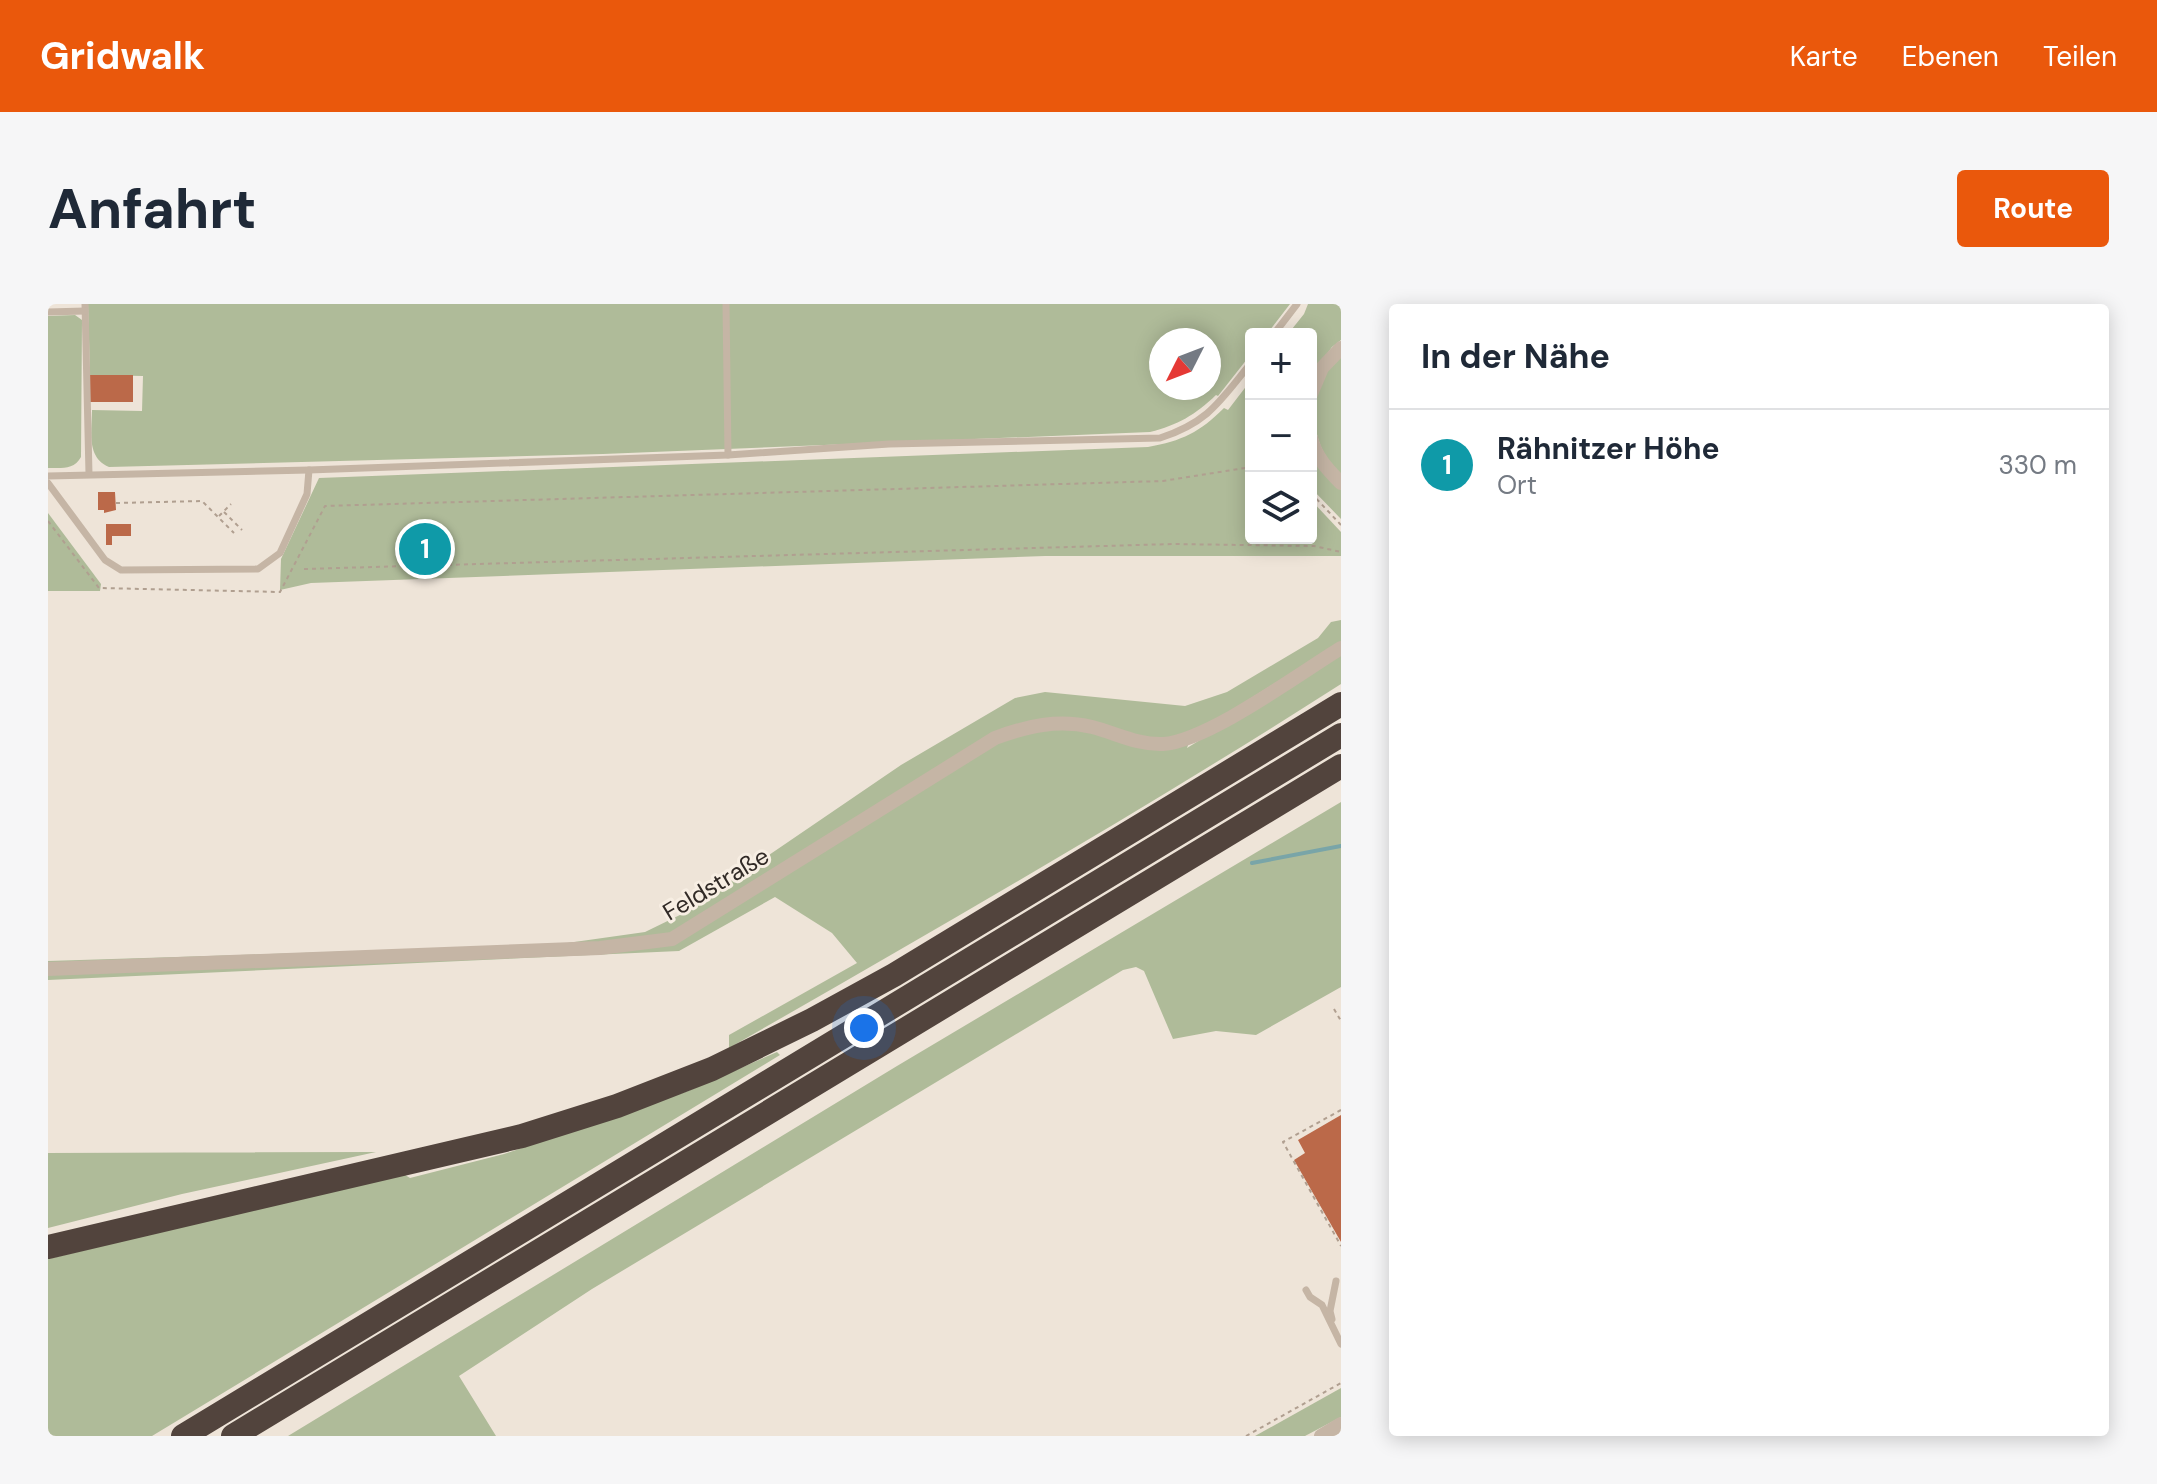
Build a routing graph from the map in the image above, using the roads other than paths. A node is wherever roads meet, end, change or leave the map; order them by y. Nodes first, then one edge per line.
1 (726, 304) edge
2 (1297, 304) edge
3 (85, 308) edge
4 (48, 312) edge
5 (1279, 328) edge
6 (1341, 348) edge
7 (1245, 370) edge
8 (1317, 380) edge
9 (1317, 454) edge
10 (728, 455) junction
11 (309, 470) junction
12 (89, 474) junction
13 (48, 476) edge
14 (48, 483) edge
15 (1341, 483) edge
16 (1341, 648) edge
17 (1341, 704) edge
18 (1341, 735) edge
19 (1341, 766) edge
20 (48, 969) edge
21 (48, 1247) edge
22 (1336, 1281) dead end
23 (1308, 1293) dead end
24 (1337, 1294) edge
25 (1333, 1329) junction
26 (1341, 1344) edge
27 (1341, 1424) edge
28 (183, 1436) edge
29 (233, 1436) edge
30 (1321, 1436) edge

1 - 10 lane
2 - 5 lane
3 - 4 lane
3 - 12 lane
6 - 8 street
7 - 10 lane
9 - 15 street
10 - 11 lane
11 - 12 lane
11 - 14 lane
12 - 13 lane
16 - 20 street, Feldstraße
17 - 21 highway
18 - 28 highway
19 - 29 highway
22 - 24 lane
23 - 25 lane
24 - 25 lane
25 - 26 lane
27 - 30 street

